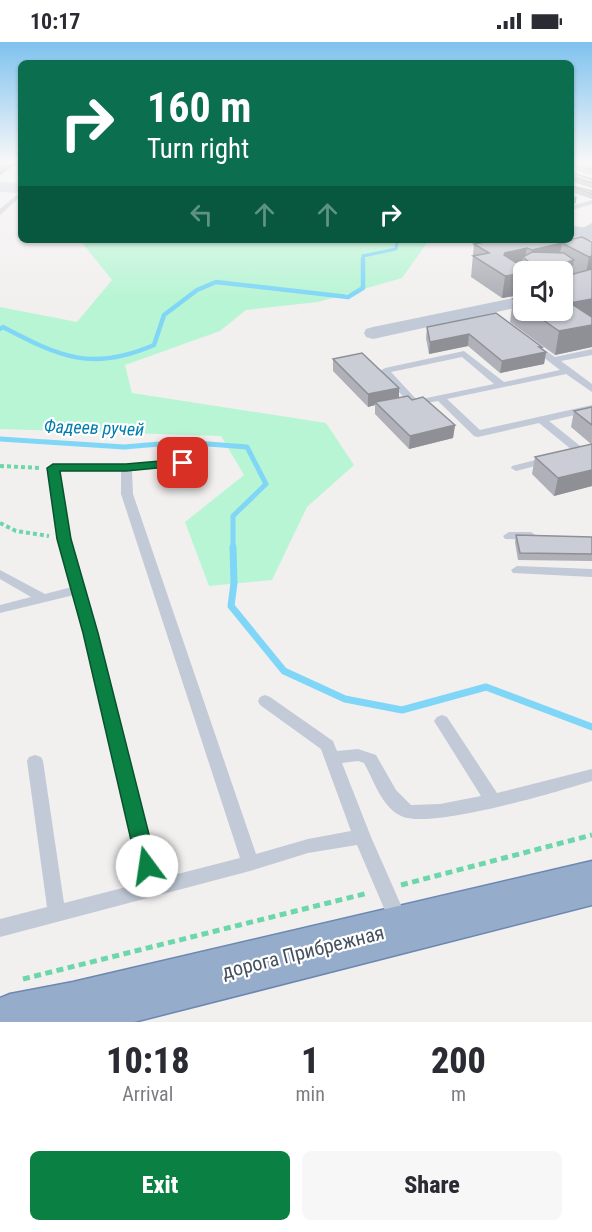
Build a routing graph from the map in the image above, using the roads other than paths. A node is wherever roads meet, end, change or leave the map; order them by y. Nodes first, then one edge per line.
1 (513, 305) edge
2 (373, 333) dead end
3 (528, 341) edge
4 (592, 352) edge
5 (554, 360) junction
6 (568, 371) junction
7 (502, 385) junction
8 (592, 389) edge
9 (440, 398) junction
10 (592, 408) edge
11 (542, 420) junction
12 (202, 461) dead end
13 (126, 468) junction
14 (516, 468) dead end
15 (509, 536) dead end
16 (544, 537) edge
17 (518, 570) dead end
18 (592, 573) edge
19 (0, 574) edge
20 (79, 590) junction
21 (44, 599) junction
22 (0, 609) edge
23 (265, 701) dead end
24 (442, 721) dead end
25 (332, 758) junction
26 (34, 761) dead end
27 (592, 775) edge
28 (493, 801) junction
29 (362, 837) junction
30 (250, 863) junction
31 (592, 883) edge
32 (152, 889) junction
33 (394, 908) junction
34 (57, 914) junction
35 (0, 928) edge
36 (32, 1011) edge

1 - 2 street
3 - 5 lane
4 - 5 lane
5 - 6 lane
6 - 7 lane
6 - 8 lane
7 - 9 lane
7 - 9 lane
9 - 11 lane
10 - 11 lane
11 - 14 lane
12 - 13 lane
13 - 20 lane
13 - 30 lane
15 - 16 lane
17 - 18 lane
19 - 21 lane
20 - 21 lane
20 - 32 lane
21 - 22 lane
23 - 25 lane
24 - 28 lane
25 - 28 lane
25 - 29 lane
26 - 34 lane
27 - 28 lane
29 - 30 lane
29 - 33 lane
30 - 32 lane
31 - 33 highway, дорога Прибрежная
32 - 34 lane
33 - 36 highway, дорога Прибрежная
34 - 35 lane

